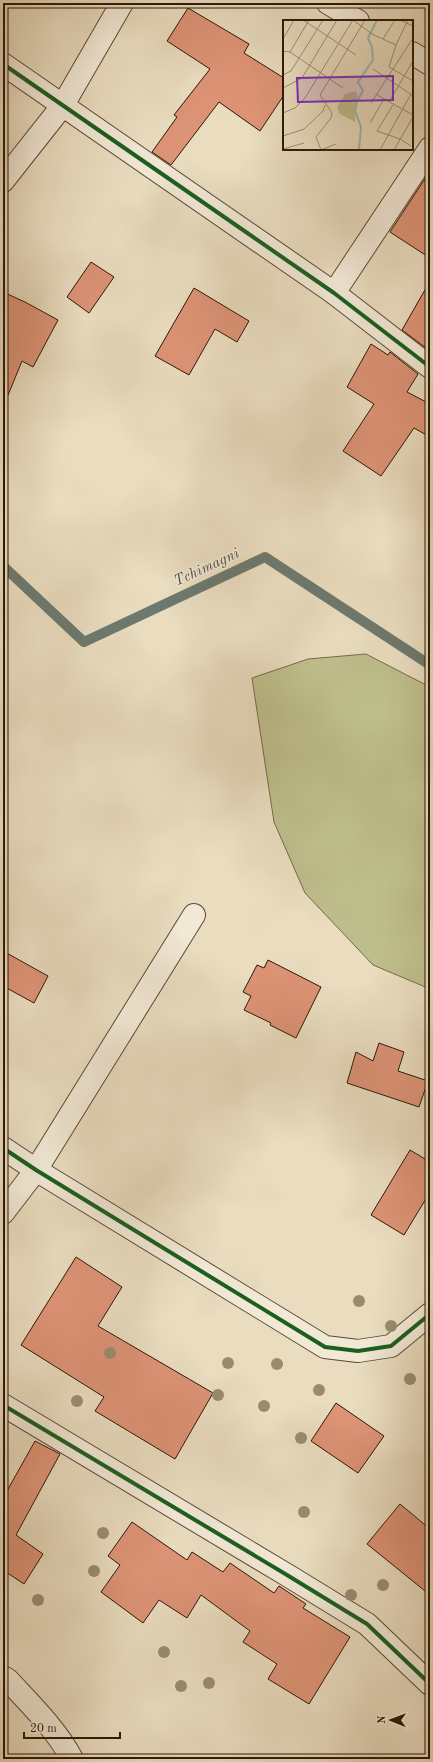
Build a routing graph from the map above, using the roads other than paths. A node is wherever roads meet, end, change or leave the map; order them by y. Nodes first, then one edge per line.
1 (122, 3) edge
2 (328, 3) edge
3 (356, 20) edge
4 (413, 54) edge
5 (3, 64) edge
6 (430, 64) edge
7 (63, 105) junction
8 (426, 162) edge
9 (3, 181) edge
10 (334, 293) junction
11 (430, 367) edge
12 (194, 915) dead end
13 (3, 1148) edge
14 (36, 1170) junction
15 (3, 1213) edge
16 (430, 1314) edge
17 (3, 1405) edge
18 (3, 1677) edge
19 (430, 1684) edge
20 (72, 1759) edge

1 - 7 street
2 - 3 street
4 - 6 street
5 - 7 street
7 - 9 street
7 - 10 street
8 - 10 street
10 - 11 street
12 - 14 street
13 - 14 street
14 - 15 street
14 - 16 street
17 - 19 street
18 - 20 street

